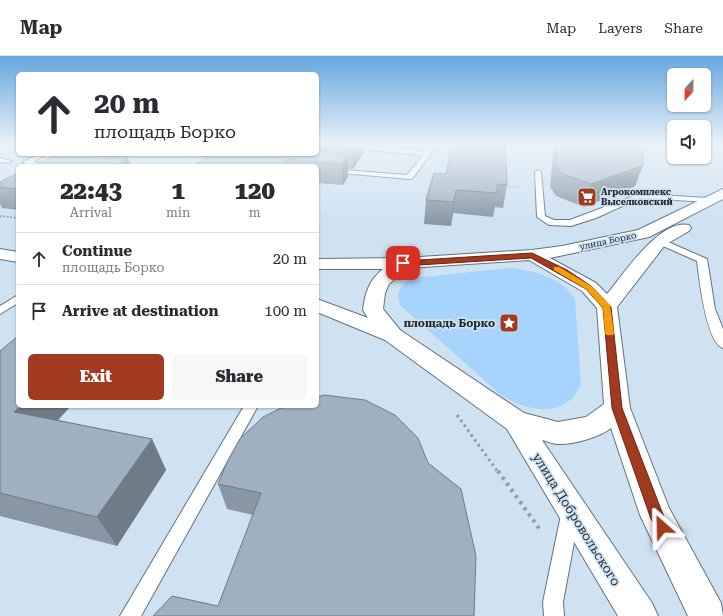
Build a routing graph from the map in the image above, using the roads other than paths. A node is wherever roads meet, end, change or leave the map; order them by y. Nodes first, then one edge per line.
1 (325, 170) edge
2 (414, 170) edge
3 (538, 172) dead end
4 (718, 200) edge
5 (659, 241) junction
6 (0, 243) edge
7 (16, 245) edge
8 (0, 254) edge
9 (532, 256) junction
10 (16, 257) edge
11 (403, 263) junction
12 (319, 264) edge
13 (16, 299) edge
14 (607, 307) junction
15 (319, 308) edge
16 (0, 311) edge
17 (392, 335) junction
18 (723, 344) edge
19 (250, 408) edge
20 (617, 408) junction
21 (516, 422) junction
22 (571, 509) junction
23 (130, 616) edge
24 (554, 616) edge
25 (639, 616) edge
26 (708, 616) edge

1 - 2 lane
3 - 4 lane
4 - 5 main road
4 - 9 main road, улица Борко
5 - 14 main road
5 - 18 lane
6 - 7 main road
8 - 10 main road
9 - 11 main road
9 - 14 main road
11 - 12 main road
11 - 17 main road
13 - 16 lane
14 - 20 main road
15 - 17 main road
17 - 21 main road
19 - 23 lane
20 - 21 main road
20 - 26 main road
21 - 22 main road, улица Добровольского
22 - 24 lane
22 - 25 main road, улица Добровольского

